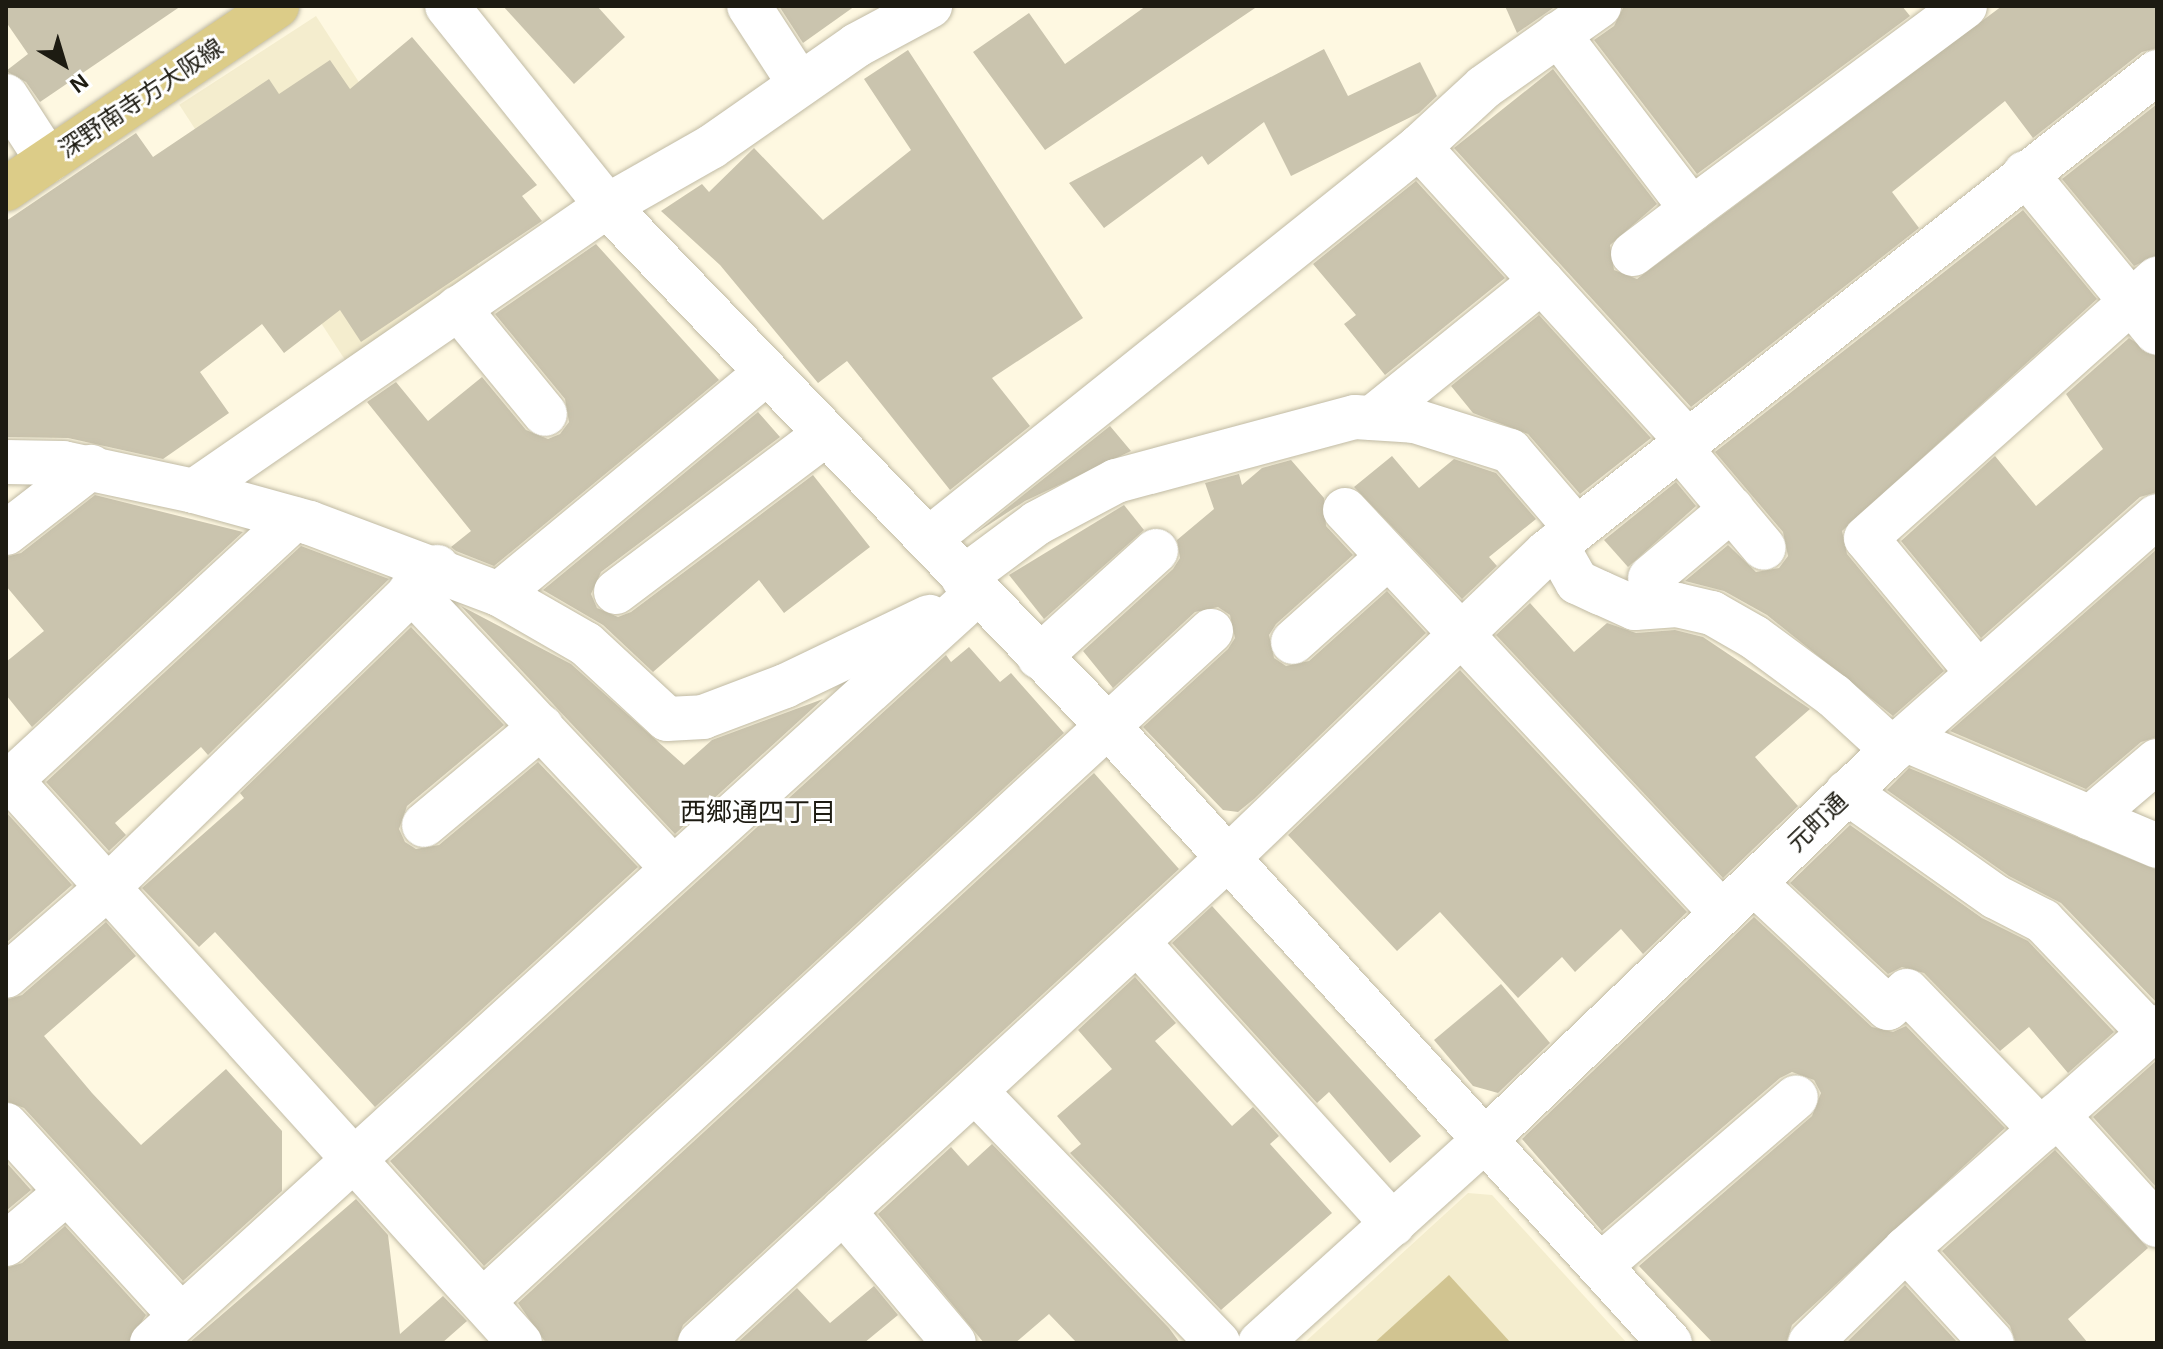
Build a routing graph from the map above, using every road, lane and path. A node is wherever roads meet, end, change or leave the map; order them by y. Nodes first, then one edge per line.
1 (277, 6) edge
2 (447, 6) edge
3 (749, 6) edge
4 (930, 6) edge
5 (1599, 6) edge
6 (1965, 6) edge
7 (1558, 34) junction
8 (2157, 72) edge
9 (799, 83) junction
10 (6, 96) edge
11 (1419, 147) junction
12 (48, 161) junction
13 (2025, 173) junction
14 (6, 189) edge
15 (607, 206) junction
16 (1692, 209) junction
17 (1633, 254) dead end
18 (1542, 281) junction
19 (2148, 304) edge
20 (458, 308) junction
21 (764, 375) junction
22 (545, 414) dead end
23 (1372, 418) junction
24 (824, 435) junction
25 (1682, 442) junction
26 (6, 462) edge
27 (91, 467) junction
28 (194, 491) junction
29 (1732, 509) junction
30 (1345, 510) dead end
31 (2157, 516) edge
32 (294, 519) junction
33 (6, 533) edge
34 (1566, 537) junction
35 (929, 539) junction
36 (1764, 548) dead end
37 (1156, 551) dead end
38 (1388, 557) junction
39 (424, 578) junction
40 (1650, 578) dead end
41 (969, 586) junction
42 (616, 592) dead end
43 (499, 594) junction
44 (1211, 631) dead end
45 (1460, 635) junction
46 (1293, 642) dead end
47 (1039, 657) junction
48 (1978, 673) junction
49 (1107, 725) junction
50 (541, 727) junction
51 (1898, 744) junction
52 (2157, 761) edge
53 (9, 778) edge
54 (1847, 792) junction
55 (2090, 818) junction
56 (424, 825) dead end
57 (2157, 846) edge
58 (1229, 857) junction
59 (672, 867) junction
60 (1754, 883) junction
61 (106, 889) junction
62 (1722, 913) junction
63 (1137, 942) junction
64 (6, 976) edge
65 (2154, 1030) edge
66 (975, 1091) junction
67 (1796, 1097) dead end
68 (2049, 1123) junction
69 (6, 1125) edge
70 (1487, 1138) junction
71 (358, 1158) junction
72 (67, 1192) junction
73 (843, 1211) junction
74 (1393, 1224) junction
75 (2157, 1225) edge
76 (6, 1244) edge
77 (1906, 1249) junction
78 (1601, 1265) junction
79 (495, 1326) edge
80 (166, 1329) edge
81 (727, 1334) edge
82 (954, 1343) edge
83 (1218, 1343) edge
84 (1260, 1343) edge
85 (1670, 1343) edge
86 (1810, 1343) edge
87 (1992, 1343) edge

1 - 12 main road, 深野南寺方大阪線
2 - 15 street
3 - 9 street
4 - 9 street
5 - 7 street
6 - 16 street
7 - 11 street
7 - 16 street
8 - 13 street
9 - 15 street
10 - 12 street
11 - 18 street
11 - 35 street
12 - 14 main road, 深野南寺方大阪線
13 - 19 street
13 - 25 street
15 - 20 street
15 - 21 street
16 - 17 street
18 - 23 street
18 - 25 street
19 - 48 street
20 - 22 street
20 - 28 street
21 - 24 street
21 - 43 street
23 - 34 street
23 - 41 street
24 - 35 street
24 - 42 street
25 - 29 street
25 - 34 street
26 - 27 street
27 - 28 street
27 - 33 street
28 - 32 street
29 - 36 street
29 - 40 street
30 - 38 street
31 - 48 street, 元町通
32 - 39 street
32 - 53 street
34 - 45 street
34 - 51 street
35 - 41 street
37 - 47 street
38 - 45 street
38 - 46 street
39 - 43 street
39 - 50 street
39 - 61 street
41 - 43 street
41 - 47 street
41 - 59 street
44 - 49 street
45 - 58 street
45 - 62 street
47 - 49 street
48 - 51 street, 元町通
49 - 58 street
49 - 79 street
50 - 56 street
50 - 59 street
51 - 54 street, 元町通
51 - 55 street
52 - 55 street
53 - 61 street
54 - 60 street, 元町通
54 - 65 street
55 - 57 street
58 - 63 street
58 - 70 street
59 - 71 street
60 - 62 street, 元町通
60 - 68 street
61 - 64 street
61 - 71 street
62 - 70 street, 元町通
63 - 66 street
63 - 74 street
65 - 68 street
66 - 73 street
66 - 83 street
67 - 78 street
68 - 75 street
68 - 77 street
69 - 72 street
70 - 74 street, 元町通
70 - 78 street
71 - 79 street
71 - 80 street
72 - 76 street
72 - 80 street
73 - 81 street
73 - 82 street
74 - 84 street, 元町通
77 - 86 street
77 - 87 street
78 - 85 street

